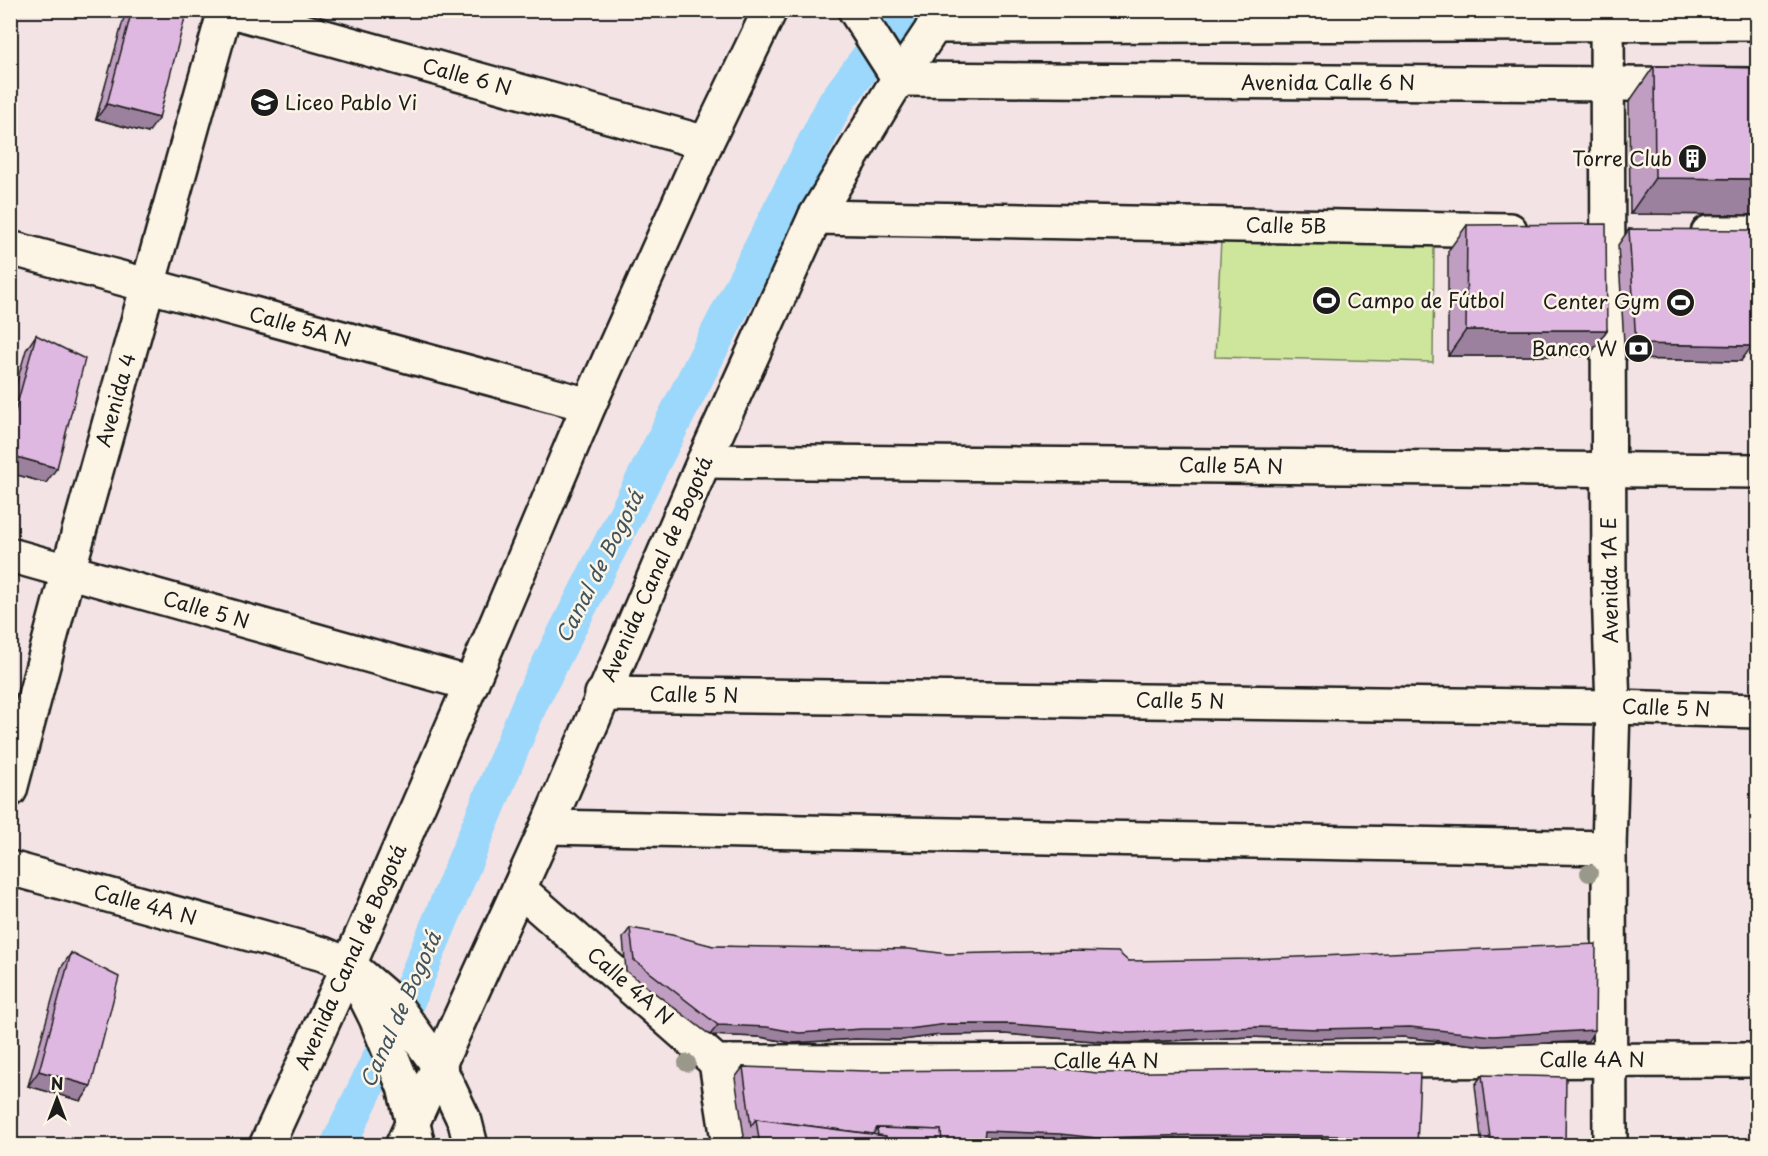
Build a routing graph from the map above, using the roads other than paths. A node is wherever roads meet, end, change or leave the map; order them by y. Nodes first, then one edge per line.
1 (227, 10) edge
2 (770, 10) edge
3 (855, 10) edge
4 (1607, 16) edge
5 (939, 18) edge
6 (1758, 23) edge
7 (899, 79) junction
8 (1607, 85) junction
9 (1758, 85) edge
10 (706, 143) junction
11 (815, 217) junction
12 (1537, 230) edge
13 (1596, 231) junction
14 (1642, 232) edge
15 (1677, 232) edge
16 (1758, 233) edge
17 (10, 248) edge
18 (148, 286) junction
19 (589, 405) junction
20 (704, 461) junction
21 (1608, 469) junction
22 (1758, 471) edge
23 (10, 555) edge
24 (68, 572) junction
25 (471, 684) junction
26 (602, 694) junction
27 (1613, 707) junction
28 (1758, 711) edge
29 (10, 790) edge
30 (546, 827) junction
31 (1609, 848) junction
32 (10, 868) edge
33 (519, 889) junction
34 (349, 964) junction
35 (384, 1011) junction
36 (430, 1055) junction
37 (1610, 1060) junction
38 (1758, 1060) edge
39 (717, 1062) junction
40 (411, 1138) edge
41 (266, 1146) edge
42 (471, 1146) edge
43 (729, 1146) edge
44 (1610, 1146) edge

1 - 10 street, Calle 6 N
1 - 18 street, Avenida 4
2 - 10 street, Avenida Canal de Bogotá
3 - 7 street
4 - 5 street
4 - 6 street
4 - 8 street, Avenida 1A E
5 - 7 street, Avenida Canal de Bogotá
7 - 8 street, Avenida Calle 6 N
7 - 11 street, Avenida Canal de Bogotá
8 - 9 street, Avenida Calle 6 N
8 - 13 street, Avenida 1A E
10 - 19 street, Avenida Canal de Bogotá
11 - 12 street, Calle 5B
11 - 20 street, Avenida Canal de Bogotá
13 - 14 street
13 - 21 street, Avenida 1A E
15 - 16 street
17 - 18 street, Calle 5A N
18 - 19 street, Calle 5A N
18 - 24 street, Avenida 4
19 - 25 street, Avenida Canal de Bogotá
20 - 21 street, Calle 5A N
20 - 26 street, Avenida Canal de Bogotá
21 - 22 street, Calle 5A N
21 - 27 street, Avenida 1A E
23 - 24 street, Calle 5 N
24 - 25 street, Calle 5 N
24 - 29 street, Avenida 4
25 - 34 street, Avenida Canal de Bogotá
26 - 27 street, Calle 5 N
26 - 30 street, Avenida Canal de Bogotá
27 - 28 street, Calle 5 N
27 - 31 street, Avenida 1A E
30 - 31 street
30 - 33 street, Avenida Canal de Bogotá
31 - 37 street, Avenida 1A E
32 - 34 street, Calle 4A N
33 - 36 street, Avenida Canal de Bogotá
33 - 39 street, Calle 4A N
34 - 35 street
34 - 41 street, Avenida Canal de Bogotá
35 - 36 street
35 - 40 street
36 - 40 street, Avenida Canal de Bogotá
36 - 42 street
37 - 38 street, Calle 4A N
37 - 39 street, Calle 4A N
37 - 44 street, Avenida 1A E
39 - 43 street

